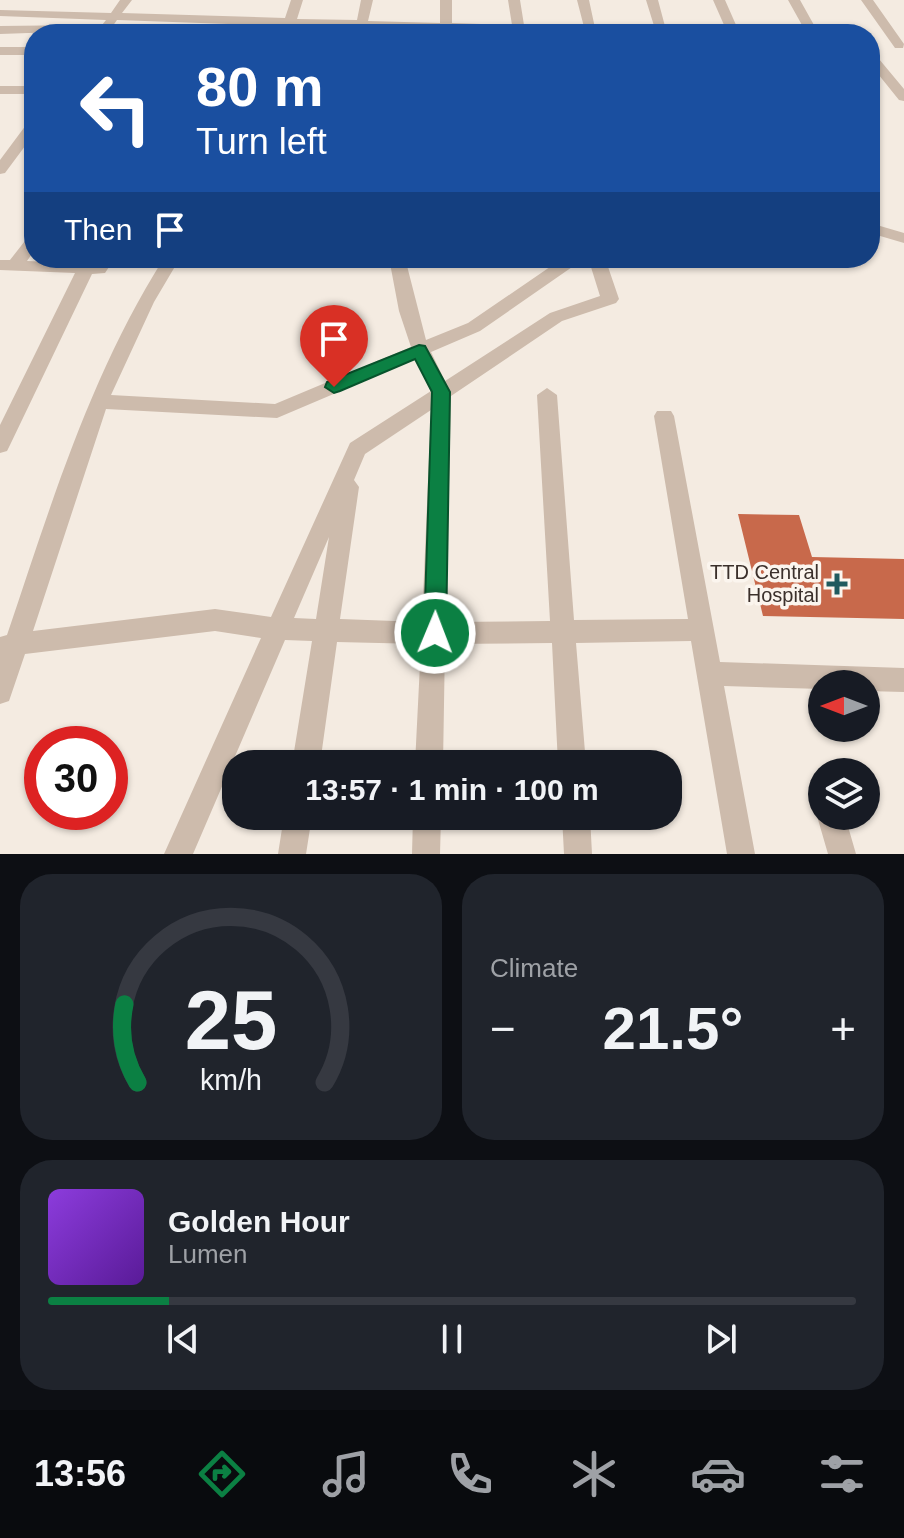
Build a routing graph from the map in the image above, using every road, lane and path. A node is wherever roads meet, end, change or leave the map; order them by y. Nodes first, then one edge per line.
1 (126, 0) edge
2 (297, 0) edge
3 (367, 0) edge
4 (446, 0) edge
5 (514, 0) edge
6 (583, 0) edge
7 (652, 0) edge
8 (719, 0) edge
9 (794, 0) edge
10 (867, 0) edge
11 (0, 13) edge
12 (115, 16) junction
13 (211, 19) junction
14 (261, 21) junction
15 (290, 22) junction
16 (109, 24) edge
17 (207, 24) edge
18 (259, 24) edge
19 (303, 24) edge
20 (362, 24) edge
21 (446, 24) edge
22 (517, 24) edge
23 (589, 24) edge
24 (659, 24) edge
25 (730, 24) edge
26 (807, 24) edge
27 (0, 30) edge
28 (24, 30) edge
29 (901, 44) edge
30 (880, 45) edge
31 (0, 51) edge
32 (24, 51) edge
33 (880, 67) edge
34 (0, 90) edge
35 (24, 90) edge
36 (902, 91) edge
37 (24, 137) edge
38 (22, 140) junction
39 (0, 143) edge
40 (0, 170) edge
41 (880, 231) edge
42 (904, 238) edge
43 (24, 250) edge
44 (8, 265) edge
45 (87, 268) edge
46 (165, 268) edge
47 (398, 268) edge
48 (558, 268) edge
49 (601, 268) edge
50 (419, 350) junction
51 (441, 392) junction
52 (547, 395) dead end
53 (99, 401) junction
54 (664, 416) dead end
55 (0, 445) edge
56 (352, 459) junction
57 (277, 629) junction
58 (326, 630) junction
59 (563, 630) junction
60 (701, 630) junction
61 (435, 633) junction
62 (8, 646) edge
63 (710, 674) junction
64 (904, 680) edge
65 (0, 692) edge
66 (308, 750) edge
67 (430, 750) edge
68 (571, 750) edge
69 (296, 830) edge
70 (427, 830) edge
71 (577, 830) edge
72 (835, 830) edge
73 (178, 854) edge
74 (292, 854) edge
75 (426, 854) edge
76 (578, 854) edge
77 (741, 854) edge
78 (842, 854) edge

1 - 12 street
2 - 15 street
3 - 20 street
4 - 21 street
5 - 22 street
6 - 23 street
7 - 24 street
8 - 25 street
9 - 26 street
10 - 29 street
11 - 12 street
12 - 13 street
12 - 16 street
13 - 14 street
13 - 17 street
14 - 15 street
14 - 18 street
15 - 19 street
27 - 28 street
29 - 30 street
31 - 32 street
33 - 36 street
34 - 35 street
37 - 38 street
38 - 39 street
38 - 40 street
41 - 42 street
43 - 44 street
45 - 55 street
46 - 53 street
47 - 50 street
48 - 50 street
49 - 51 street
50 - 51 street
50 - 53 street
51 - 56 street
51 - 61 street
52 - 59 street
53 - 62 street
54 - 60 street
56 - 57 street
56 - 58 street
57 - 58 street
57 - 62 street
57 - 73 street
58 - 61 street
58 - 66 street
59 - 60 street
59 - 61 street
59 - 68 street
60 - 63 street
61 - 67 street
62 - 65 street
63 - 64 street
63 - 77 street
69 - 74 street
70 - 75 street
71 - 76 street
72 - 78 street

